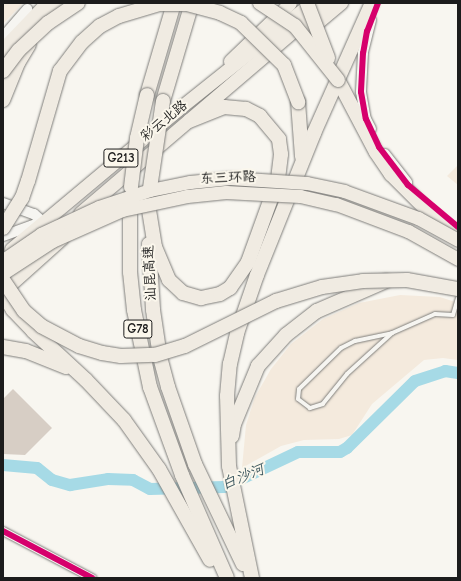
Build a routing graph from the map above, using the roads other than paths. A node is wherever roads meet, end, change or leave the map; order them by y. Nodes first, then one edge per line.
1 (48, 3) edge
2 (63, 3) edge
3 (78, 3) edge
4 (174, 3) edge
5 (192, 3) edge
6 (260, 3) edge
7 (290, 3) edge
8 (306, 3) edge
9 (311, 3) edge
10 (326, 3) edge
11 (341, 3) edge
12 (372, 3) edge
13 (378, 3) edge
14 (29, 5) edge
15 (3, 37) edge
16 (3, 50) edge
17 (3, 70) edge
18 (338, 80) junction
19 (197, 93) junction
20 (215, 99) junction
21 (3, 100) edge
22 (190, 121) junction
23 (303, 161) junction
24 (3, 203) edge
25 (148, 204) junction
26 (91, 205) junction
27 (43, 222) junction
28 (458, 227) edge
29 (3, 228) edge
30 (458, 235) edge
31 (3, 236) edge
32 (458, 240) edge
33 (3, 255) edge
34 (3, 260) edge
35 (458, 260) edge
36 (3, 273) edge
37 (3, 277) edge
38 (3, 280) edge
39 (388, 280) junction
40 (458, 290) edge
41 (3, 291) edge
42 (3, 294) edge
43 (458, 298) edge
44 (392, 333) junction
45 (3, 347) edge
46 (86, 380) junction
47 (228, 460) junction
48 (3, 531) edge
49 (92, 578) edge
50 (220, 578) edge
51 (227, 578) edge
52 (251, 578) edge

1 - 16 highway
2 - 21 highway, bridge
3 - 17 highway, bridge
4 - 51 highway, 汕昆高速 / G78, bridge
5 - 25 highway, 汕昆高速 / G78, bridge
6 - 18 highway, bridge
7 - 19 highway
8 - 18 highway, bridge
9 - 19 highway, 彩云北路 / G213
10 - 20 highway, 彩云北路 / G213
11 - 20 highway
12 - 23 highway
13 - 28 street
14 - 15 street
18 - 30 highway
19 - 27 highway, 彩云北路 / G213
20 - 22 highway, 彩云北路 / G213
22 - 25 highway
22 - 26 highway, 彩云北路 / G213
23 - 29 highway, bridge
23 - 47 highway
24 - 27 street
25 - 52 highway, 汕昆高速 / G78
26 - 37 highway, 彩云北路 / G213
26 - 41 highway
27 - 31 street, G213
27 - 33 highway, 彩云北路
32 - 34 highway, 东三环路, bridge
35 - 36 highway, 东三环路, bridge
38 - 39 highway, bridge
39 - 40 highway, bridge
39 - 47 highway
42 - 46 highway
43 - 44 lane
44 - 44 lane
45 - 46 highway
46 - 50 highway
47 - 52 highway
48 - 49 street

